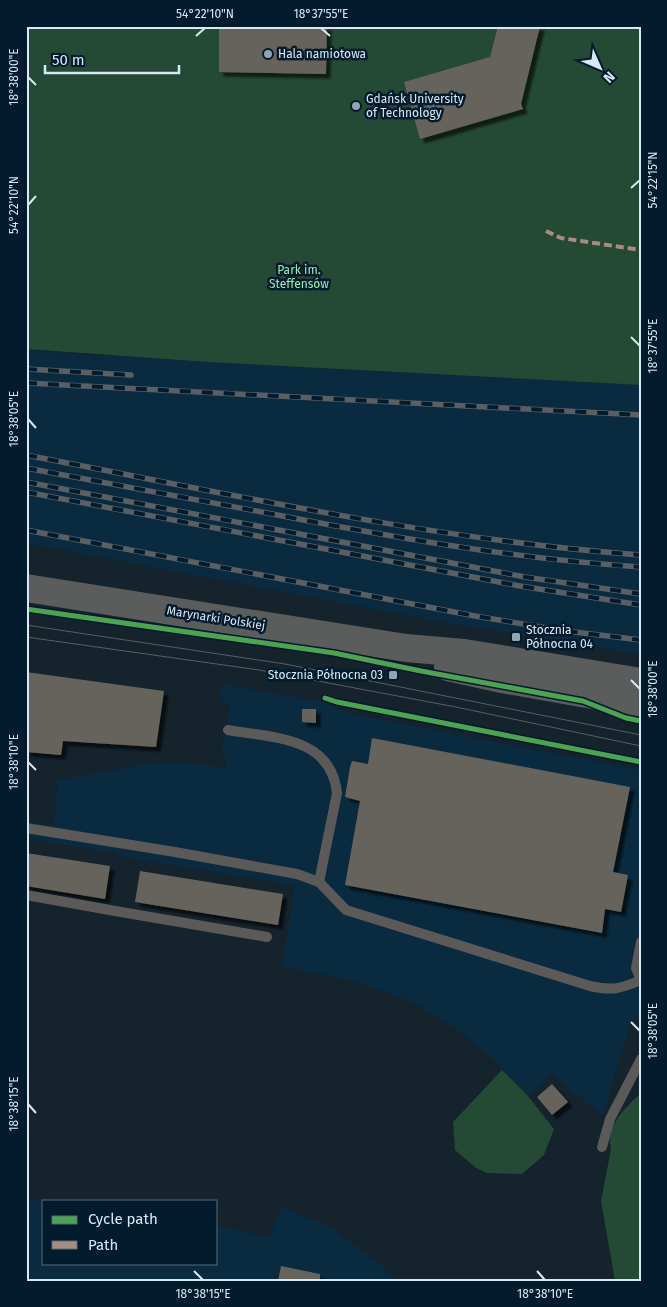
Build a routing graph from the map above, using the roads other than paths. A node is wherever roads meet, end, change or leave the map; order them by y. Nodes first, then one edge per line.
1 (26, 588) edge
2 (406, 648) junction
3 (641, 682) edge
4 (641, 708) edge
5 (228, 730) dead end
6 (26, 828) edge
7 (319, 882) junction
8 (26, 894) edge
9 (268, 937) dead end
10 (641, 942) edge
11 (641, 980) edge
12 (641, 1059) edge
13 (602, 1148) dead end

1 - 2 main road, Marynarki Polskiej
2 - 3 main road, Marynarki Polskiej
2 - 4 main road, Marynarki Polskiej
5 - 7 lane
6 - 7 lane
7 - 11 lane
8 - 9 lane
10 - 11 lane
12 - 13 lane

